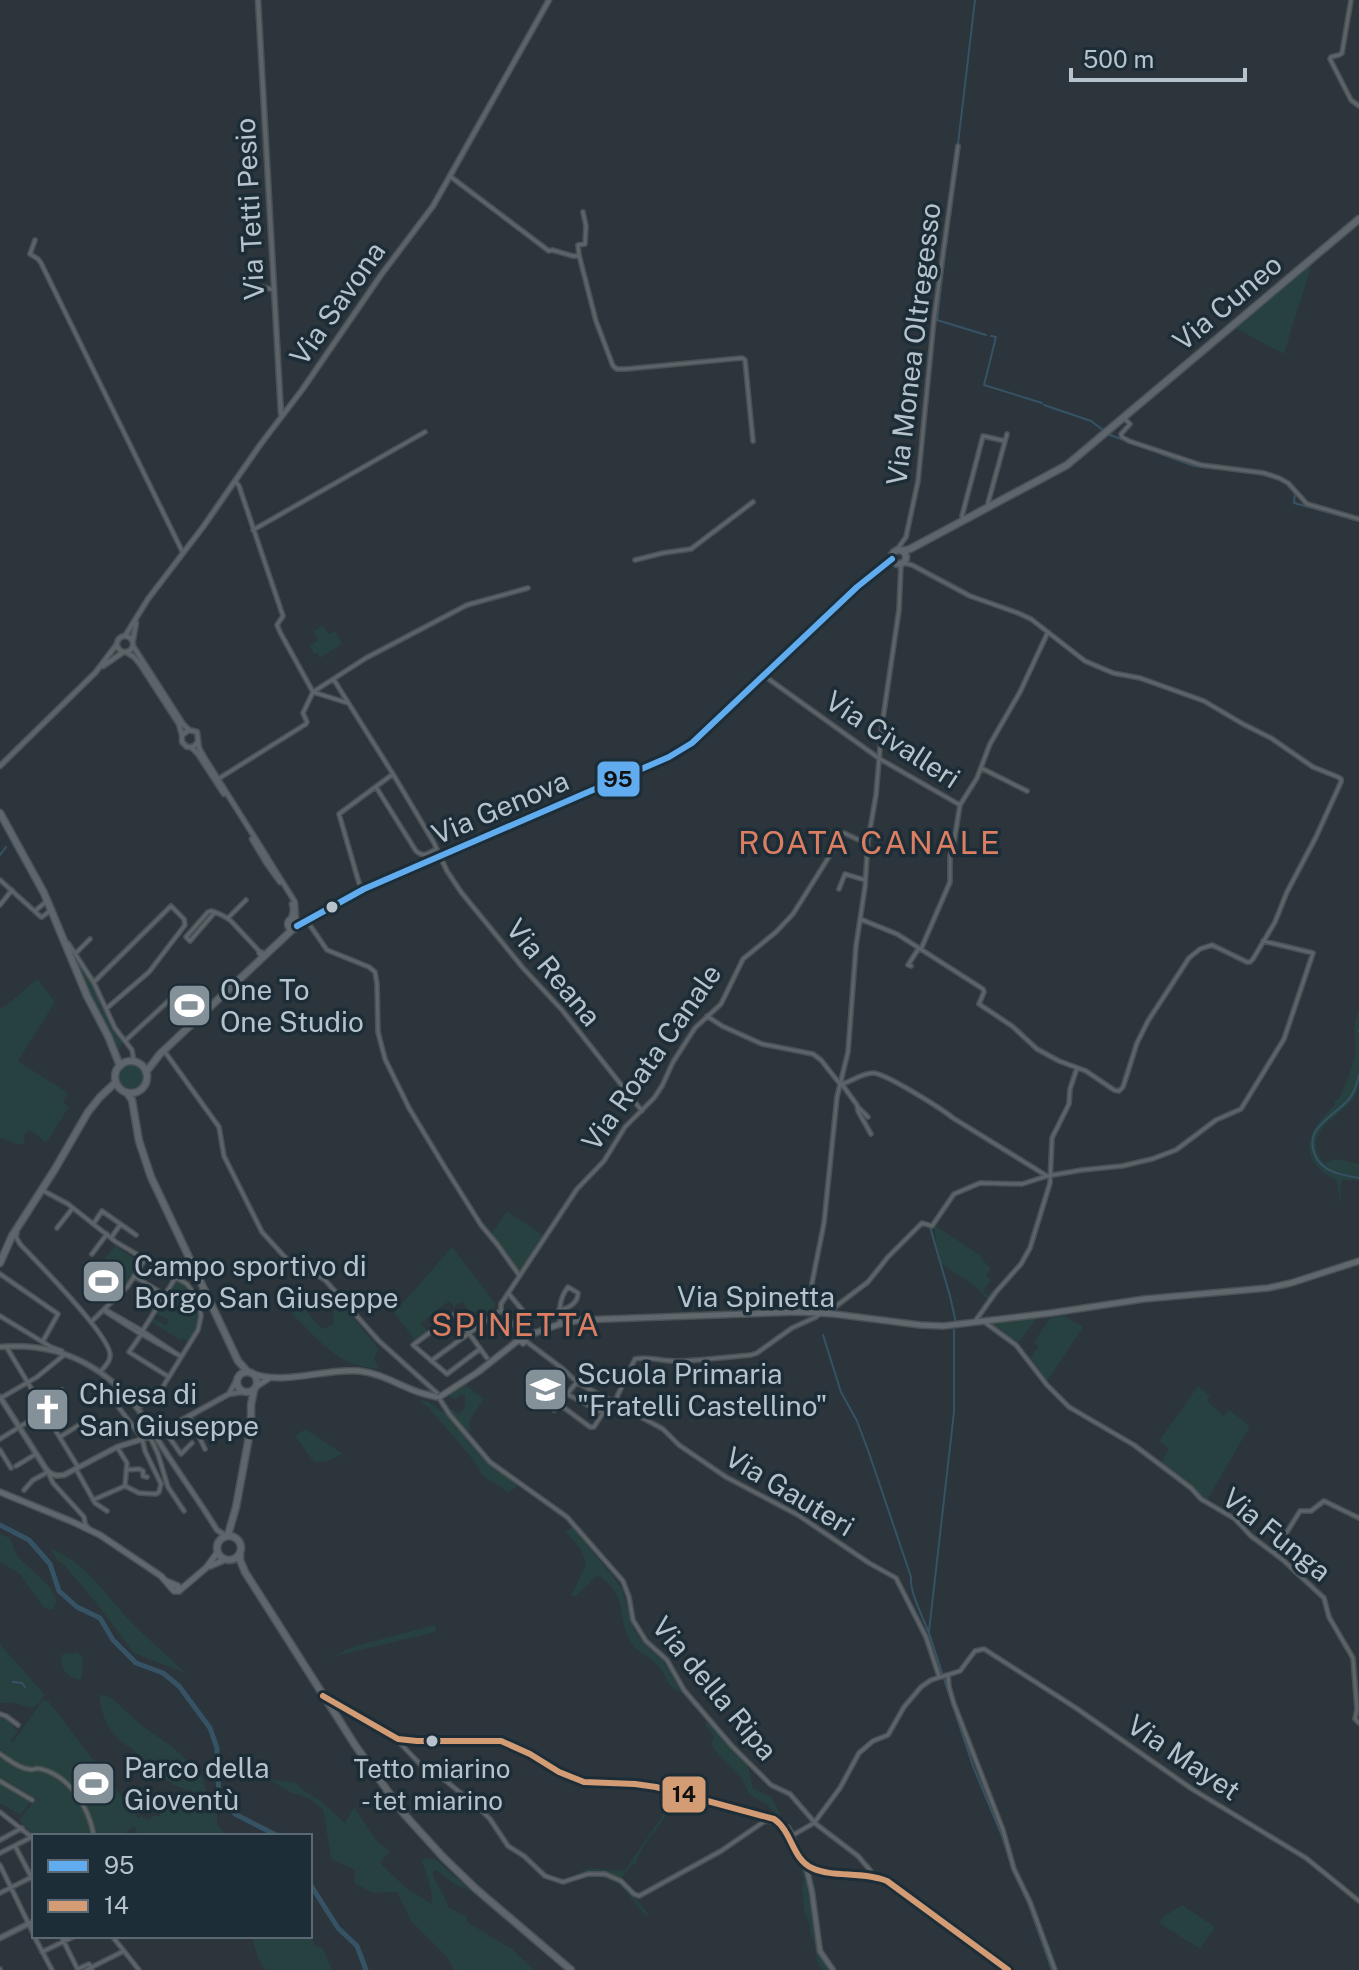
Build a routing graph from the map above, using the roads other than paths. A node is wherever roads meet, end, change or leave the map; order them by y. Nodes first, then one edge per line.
1 (258, 0) edge
2 (549, 0) edge
3 (1351, 0) edge
4 (1359, 106) edge
5 (958, 146) dead end
6 (451, 177) junction
7 (583, 212) dead end
8 (1359, 219) edge
9 (35, 240) dead end
10 (579, 255) junction
11 (246, 287) dead end
12 (274, 290) junction
13 (282, 416) junction
14 (1124, 418) junction
15 (425, 432) dead end
16 (1007, 434) dead end
17 (753, 441) dead end
18 (1005, 441) junction
19 (236, 482) junction
20 (753, 502) dead end
21 (990, 507) junction
22 (1359, 519) edge
23 (963, 521) junction
24 (253, 530) junction
25 (183, 553) junction
26 (901, 556) junction
27 (635, 560) dead end
28 (528, 588) dead end
29 (138, 616) junction
30 (1048, 632) junction
31 (125, 636) junction
32 (133, 643) junction
33 (117, 644) junction
34 (125, 652) junction
35 (95, 673) junction
36 (763, 675) junction
37 (334, 680) junction
38 (313, 692) junction
39 (348, 703) junction
40 (189, 730) junction
41 (182, 735) junction
42 (198, 742) junction
43 (191, 747) junction
44 (880, 759) junction
45 (0, 766) edge
46 (981, 768) junction
47 (393, 774) junction
48 (218, 779) junction
49 (376, 787) junction
50 (1027, 791) dead end
51 (960, 805) junction
52 (0, 813) edge
53 (868, 841) junction
54 (439, 853) junction
55 (266, 859) junction
56 (0, 880) edge
57 (865, 880) junction
58 (361, 887) junction
59 (839, 889) dead end
60 (12, 890) junction
61 (246, 900) dead end
62 (47, 901) junction
63 (0, 905) edge
64 (51, 910) junction
65 (34, 912) junction
66 (215, 912) junction
67 (228, 918) junction
68 (860, 919) junction
69 (307, 921) junction
70 (294, 923) junction
71 (90, 939) dead end
72 (64, 941) junction
73 (1263, 941) junction
74 (920, 949) junction
75 (76, 953) junction
76 (262, 955) junction
77 (911, 966) dead end
78 (94, 982) junction
79 (107, 1008) junction
80 (707, 1016) junction
81 (199, 1017) junction
82 (125, 1041) junction
83 (115, 1048) junction
84 (162, 1052) junction
85 (134, 1063) junction
86 (120, 1066) junction
87 (1077, 1068) junction
88 (146, 1072) junction
89 (116, 1082) junction
90 (842, 1084) junction
91 (124, 1091) junction
92 (139, 1091) junction
93 (94, 1105) junction
94 (858, 1107) junction
95 (642, 1111) junction
96 (868, 1117) dead end
97 (136, 1121) junction
98 (871, 1134) dead end
99 (1049, 1176) junction
100 (41, 1190) junction
101 (30, 1208) junction
102 (73, 1208) junction
103 (93, 1224) junction
104 (120, 1225) junction
105 (57, 1228) dead end
106 (107, 1234) junction
107 (136, 1235) dead end
108 (111, 1238) junction
109 (20, 1244) junction
110 (4, 1252) junction
111 (92, 1254) dead end
112 (143, 1258) junction
113 (1359, 1261) edge
114 (0, 1263) edge
115 (0, 1274) edge
116 (519, 1275) junction
117 (134, 1276) junction
118 (176, 1277) junction
119 (508, 1293) junction
120 (165, 1295) junction
121 (106, 1310) junction
122 (501, 1310) junction
123 (559, 1310) junction
124 (821, 1313) junction
125 (0, 1316) edge
126 (529, 1318) dead end
127 (979, 1321) junction
128 (91, 1322) junction
129 (560, 1324) junction
130 (142, 1332) junction
131 (469, 1333) junction
132 (523, 1339) junction
133 (43, 1341) junction
134 (3, 1347) edge
135 (480, 1349) junction
136 (63, 1354) junction
137 (181, 1356) junction
138 (487, 1358) dead end
139 (238, 1361) junction
140 (431, 1361) junction
141 (100, 1372) junction
142 (251, 1373) junction
143 (169, 1377) junction
144 (237, 1378) junction
145 (268, 1379) junction
146 (28, 1382) junction
147 (577, 1382) junction
148 (101, 1384) dead end
149 (255, 1388) junction
150 (62, 1390) dead end
151 (243, 1392) junction
152 (229, 1394) junction
153 (567, 1394) junction
154 (438, 1395) junction
155 (0, 1397) edge
156 (40, 1403) junction
157 (614, 1403) junction
158 (559, 1404) junction
159 (251, 1405) junction
160 (138, 1408) junction
161 (554, 1410) dead end
162 (42, 1413) junction
163 (189, 1416) junction
164 (90, 1418) dead end
165 (18, 1427) junction
166 (164, 1430) junction
167 (156, 1434) junction
168 (60, 1437) junction
169 (150, 1437) junction
170 (0, 1439) edge
171 (142, 1440) junction
172 (192, 1443) dead end
173 (117, 1447) junction
174 (205, 1449) dead end
175 (0, 1450) edge
176 (36, 1454) junction
177 (77, 1468) junction
178 (126, 1470) junction
179 (48, 1472) junction
180 (147, 1477) dead end
181 (125, 1486) junction
182 (24, 1490) dead end
183 (0, 1492) edge
184 (93, 1500) junction
185 (236, 1507) junction
186 (107, 1511) dead end
187 (184, 1511) dead end
188 (1359, 1518) edge
189 (79, 1522) junction
190 (217, 1530) junction
191 (227, 1536) junction
192 (237, 1538) junction
193 (218, 1541) junction
194 (217, 1553) junction
195 (1274, 1553) junction
196 (240, 1554) junction
197 (228, 1560) junction
198 (206, 1568) junction
199 (245, 1572) junction
200 (948, 1675) junction
201 (939, 1676) junction
202 (335, 1707) junction
203 (0, 1714) edge
204 (1359, 1723) edge
205 (18, 1725) dead end
206 (405, 1743) junction
207 (0, 1754) edge
208 (0, 1781) edge
209 (32, 1800) dead end
210 (0, 1812) edge
211 (752, 1814) junction
212 (765, 1821) junction
213 (814, 1822) junction
214 (781, 1824) junction
215 (20, 1829) junction
216 (93, 1834) edge
217 (793, 1835) junction
218 (32, 1837) edge
219 (32, 1838) edge
220 (0, 1840) edge
221 (23, 1842) junction
222 (15, 1846) junction
223 (795, 1848) junction
224 (0, 1853) edge
225 (805, 1864) junction
226 (0, 1865) edge
227 (32, 1876) edge
228 (873, 1876) junction
229 (32, 1878) edge
230 (12, 1887) junction
231 (0, 1893) edge
232 (1359, 1901) edge
233 (31, 1922) edge
234 (0, 1938) edge
235 (35, 1938) edge
236 (62, 1938) edge
237 (71, 1938) edge
238 (114, 1938) edge
239 (63, 1942) junction
240 (124, 1951) junction
241 (42, 1952) junction
242 (90, 1969) edge
243 (52, 1970) edge
244 (78, 1970) edge
245 (139, 1970) edge
246 (571, 1970) edge
247 (833, 1970) edge
248 (1008, 1970) edge
249 (1055, 1970) edge

1 - 12 street, Via Tetti Pesio
2 - 6 street, Via Savona
3 - 4 street
5 - 26 street, Via Monea Oltregesso
6 - 10 street
6 - 13 street, Via Savona
7 - 10 street
8 - 14 main road, Via Cuneo
9 - 25 street
10 - 17 street
11 - 12 street
12 - 13 street, Via Tetti Pesio
13 - 19 street, Via Savona
14 - 21 main road, Via Cuneo
14 - 22 street
15 - 24 street
16 - 18 street
18 - 21 street
18 - 23 street
19 - 24 street
19 - 25 street, Via Savona
20 - 27 street
21 - 23 main road, Via Genova
23 - 26 main road, Via Genova
24 - 38 street
25 - 29 street, Via Savona
26 - 30 street
26 - 36 main road, Via Genova
26 - 44 street
28 - 37 street
29 - 31 street, Via Savona
29 - 32 street, Via Savona
30 - 46 street, Via Civalleri
30 - 73 street
31 - 32 street
31 - 33 street
32 - 34 street
32 - 40 street
33 - 34 street
33 - 35 street
34 - 35 street
34 - 41 street
35 - 45 street
36 - 44 street, Via Civalleri
36 - 54 main road, Via Genova
37 - 38 street
37 - 39 street, Via Reana
38 - 39 street
38 - 48 street
39 - 47 street, Via Reana
40 - 41 street
40 - 42 street
41 - 43 street
42 - 43 street
42 - 48 street
43 - 55 street
44 - 51 street, Via Civalleri
44 - 53 street
46 - 50 street
46 - 51 street, Via Civalleri
47 - 49 street
47 - 54 street, Via Reana
48 - 55 street
49 - 54 street
49 - 58 street
51 - 74 street
52 - 62 main road
53 - 57 street
53 - 80 street, Via Roata Canale
54 - 58 main road, Via Genova
54 - 95 street, Via Reana
55 - 70 street
56 - 60 street
57 - 59 street
57 - 68 street
58 - 69 main road, Via Genova
60 - 63 street
60 - 65 street
61 - 67 street
62 - 64 main road
62 - 65 street
64 - 65 street
64 - 72 main road
66 - 66 street
66 - 67 street
67 - 76 street
68 - 74 street
68 - 90 street
69 - 70 main road, Via Genova
69 - 116 street
70 - 76 main road
71 - 75 street
72 - 75 street
72 - 83 main road
73 - 87 street
73 - 99 street
74 - 77 street
74 - 87 street
75 - 78 street
76 - 81 main road
78 - 79 street
78 - 79 street
79 - 82 street
80 - 90 street
80 - 95 street, Via Roata Canale
81 - 82 street
81 - 84 main road
82 - 85 street
83 - 85 main road
83 - 86 main road
84 - 85 main road
84 - 88 main road
84 - 154 street, Via della Ripa
85 - 86 main road
85 - 88 main road
86 - 89 main road
87 - 99 street
88 - 92 main road
89 - 91 main road
89 - 93 main road
90 - 94 street
90 - 99 street
90 - 124 street
91 - 92 main road
91 - 93 main road
91 - 97 main road
92 - 97 main road
93 - 100 main road
94 - 96 street
94 - 98 street
95 - 116 street, Via Roata Canale
97 - 139 main road
99 - 124 street
99 - 127 street
100 - 101 main road
100 - 102 street
101 - 109 street
101 - 110 main road
102 - 103 street
102 - 105 street
103 - 104 street
103 - 106 street
104 - 107 street
104 - 108 street
106 - 108 street
106 - 111 street
108 - 112 street
109 - 110 street
109 - 128 street
110 - 114 main road
112 - 117 street
112 - 118 street
113 - 127 main road, Via Spinetta
115 - 133 street
116 - 119 street, Via Roata Canale
117 - 120 street
117 - 121 street
118 - 120 street
118 - 137 street
119 - 122 street, Via Roata Canale
119 - 126 street
120 - 130 street
121 - 128 street
121 - 130 street
122 - 131 street
122 - 132 street
123 - 123 street
123 - 129 street
124 - 127 main road, Via Spinetta
124 - 129 main road, Via Spinetta
124 - 157 street
125 - 133 street
127 - 195 street, Via Funga
128 - 141 street
129 - 132 main road, Via Spinetta
130 - 137 street
130 - 143 street
131 - 135 street
131 - 140 street
131 - 140 street
132 - 147 street, Via Gauteri
132 - 154 main road, Via Spinetta
133 - 136 street
134 - 136 street
134 - 146 street
135 - 138 street
135 - 140 street
136 - 141 street
136 - 146 street
137 - 143 street
139 - 142 main road
139 - 144 main road
141 - 160 street
142 - 144 main road
142 - 145 main road
142 - 149 main road
143 - 160 street
144 - 151 main road
144 - 152 street
145 - 149 main road
145 - 154 main road
146 - 155 street
146 - 156 street
147 - 153 street
147 - 157 street, Via Gauteri
148 - 171 street
149 - 151 main road
149 - 159 main road
150 - 156 street
151 - 152 street
151 - 159 main road
152 - 163 street
153 - 158 street
153 - 158 street
154 - 213 street, Via della Ripa
155 - 165 street
156 - 162 street
157 - 201 street, Via Gauteri
158 - 161 street
159 - 185 main road
160 - 167 street
162 - 165 street
162 - 168 street
163 - 166 street
163 - 174 street
164 - 168 street
165 - 170 street
165 - 176 street
166 - 167 street
166 - 172 street
167 - 169 street
167 - 190 street
168 - 177 street
169 - 171 street
169 - 187 street
171 - 173 street
171 - 181 street
173 - 177 street
173 - 178 street
175 - 176 street
176 - 179 street
177 - 179 street
177 - 184 street
178 - 180 street
178 - 181 street
179 - 182 street
179 - 189 street
181 - 184 street
183 - 189 main road
184 - 186 street
185 - 191 main road
185 - 192 main road
188 - 195 street
189 - 198 main road
190 - 191 street
190 - 193 street
191 - 192 main road
191 - 193 main road
192 - 196 main road
193 - 194 main road
194 - 197 main road
194 - 198 main road
195 - 204 street, Via Funga
196 - 197 main road
196 - 199 main road
197 - 198 main road
197 - 199 main road
199 - 202 main road
200 - 201 street
200 - 232 street, Via Mayet
200 - 249 street
201 - 213 street
202 - 206 street
202 - 246 main road
203 - 205 street
206 - 211 street
206 - 212 street
207 - 216 street
208 - 209 street
210 - 215 street
211 - 212 street
211 - 214 street
212 - 214 street
213 - 217 street
213 - 228 street, Via della Ripa
214 - 217 street
214 - 223 street
215 - 218 street
215 - 220 street
215 - 221 street
217 - 223 street
219 - 221 street
221 - 222 street
222 - 224 street
222 - 227 street
223 - 225 street
225 - 228 street
225 - 247 street
226 - 230 street
228 - 248 street
229 - 230 street
230 - 231 street
230 - 233 street
233 - 234 street
235 - 241 street
236 - 239 street
237 - 239 street
238 - 240 street
239 - 241 street
239 - 244 street
240 - 242 street
240 - 245 street
241 - 243 street
242 - 244 street

